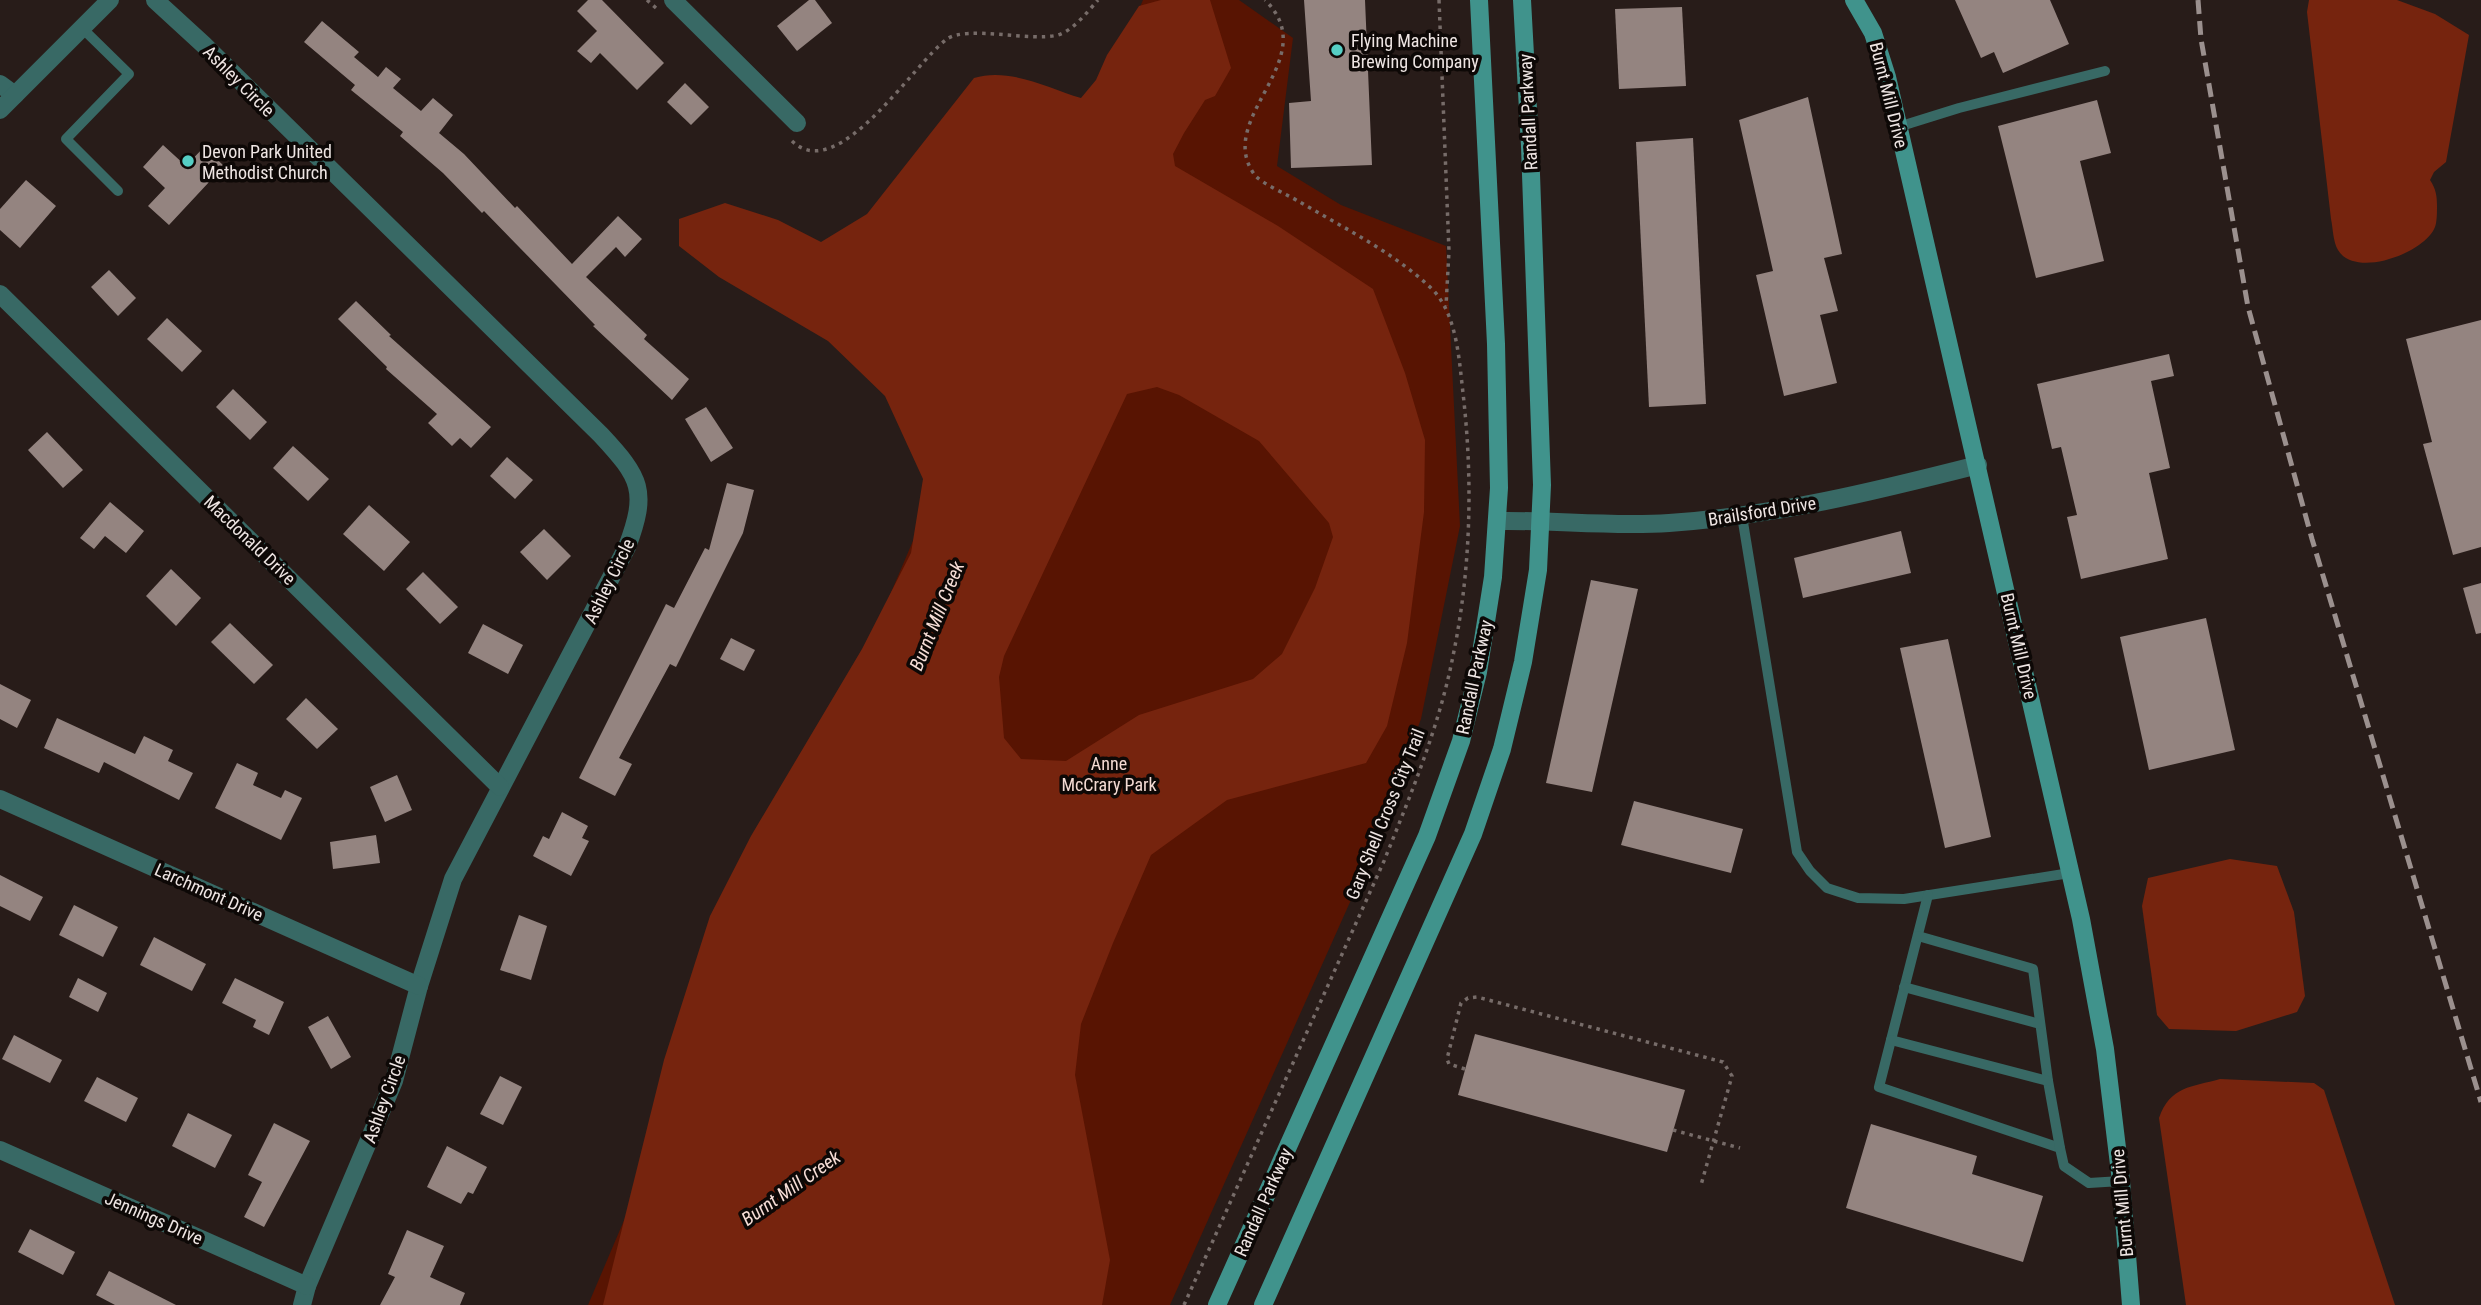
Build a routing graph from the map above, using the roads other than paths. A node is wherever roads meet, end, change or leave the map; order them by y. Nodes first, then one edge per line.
1 (110, 0) edge
2 (155, 0) edge
3 (1479, 0) edge
4 (1522, 0) edge
5 (1854, 0) edge
6 (665, 5) edge
7 (82, 29) junction
8 (2105, 71) dead end
9 (0, 84) edge
10 (15, 95) junction
11 (0, 110) edge
12 (1898, 127) junction
13 (792, 130) road end
14 (118, 191) dead end
15 (0, 294) edge
16 (1978, 465) junction
17 (1742, 516) junction
18 (1542, 520) junction
19 (1498, 522) junction
20 (500, 787) junction
21 (0, 799) edge
22 (2070, 873) junction
23 (1928, 895) junction
24 (1918, 936) junction
25 (419, 986) junction
26 (1904, 987) junction
27 (2040, 1024) junction
28 (1891, 1040) junction
29 (2048, 1081) junction
30 (2060, 1148) junction
31 (0, 1150) edge
32 (2120, 1181) junction
33 (307, 1286) junction
34 (302, 1305) edge
35 (1217, 1305) edge
36 (1263, 1305) edge
37 (2131, 1305) edge

1 - 7 street
2 - 20 street, Ashley Circle
3 - 19 main road, Randall Parkway
4 - 18 main road, Randall Parkway
5 - 12 main road, Burnt Mill Drive
6 - 13 street
7 - 10 street
7 - 14 lane
8 - 12 lane
9 - 10 street
10 - 11 street
12 - 16 main road, Burnt Mill Drive
15 - 20 street, Macdonald Drive
16 - 17 street, Brailsford Drive
16 - 22 main road, Burnt Mill Drive
17 - 18 street, Brailsford Drive
17 - 23 lane
18 - 19 street, Brailsford Drive
18 - 36 main road, Randall Parkway
19 - 35 main road, Randall Parkway
20 - 25 street, Ashley Circle
21 - 25 street, Larchmont Drive
22 - 23 lane
22 - 32 main road, Burnt Mill Drive
23 - 24 lane
24 - 26 lane
24 - 27 lane
25 - 33 street, Ashley Circle
26 - 27 lane
26 - 28 lane
27 - 29 lane
28 - 29 lane
28 - 30 lane
29 - 30 lane
30 - 32 lane
31 - 33 street, Jennings Drive
32 - 37 main road, Burnt Mill Drive
33 - 34 street, Ashley Circle

